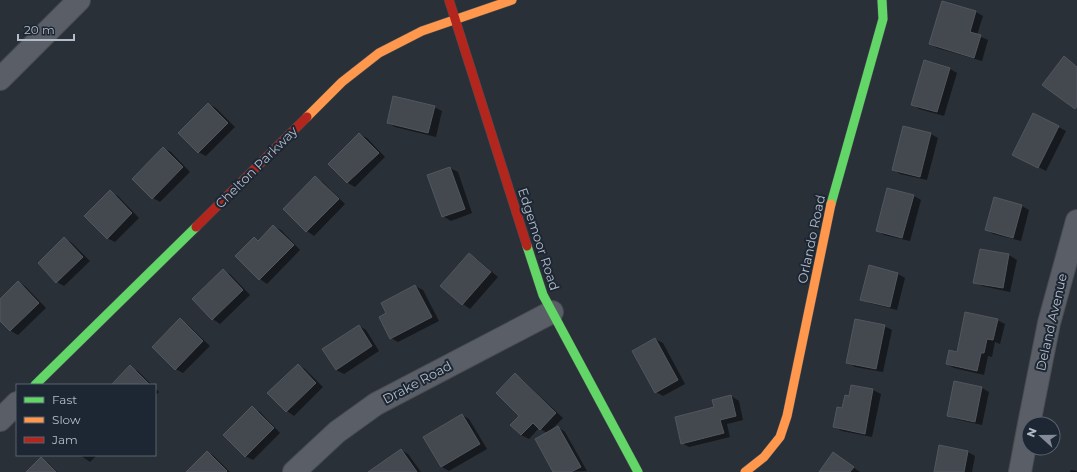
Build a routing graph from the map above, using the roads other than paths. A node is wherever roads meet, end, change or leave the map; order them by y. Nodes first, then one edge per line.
1 (80, 0) edge
2 (448, 0) edge
3 (512, 0) edge
4 (882, 0) edge
5 (455, 20) junction
6 (0, 79) edge
7 (1077, 221) edge
8 (552, 312) junction
9 (36, 384) edge
10 (16, 404) edge
11 (1031, 416) edge
12 (0, 420) edge
13 (1023, 456) edge
14 (294, 472) edge
15 (638, 472) edge
16 (745, 472) edge
17 (1020, 472) edge

1 - 6 street
2 - 5 street, Edgemoor Road
3 - 5 street, Chelton Parkway
4 - 16 street, Orlando Road
5 - 8 street, Edgemoor Road
5 - 9 street, Chelton Parkway
7 - 11 street, Deland Avenue
8 - 14 street, Drake Road
8 - 15 street, Edgemoor Road
10 - 12 street
13 - 17 street, Deland Avenue

